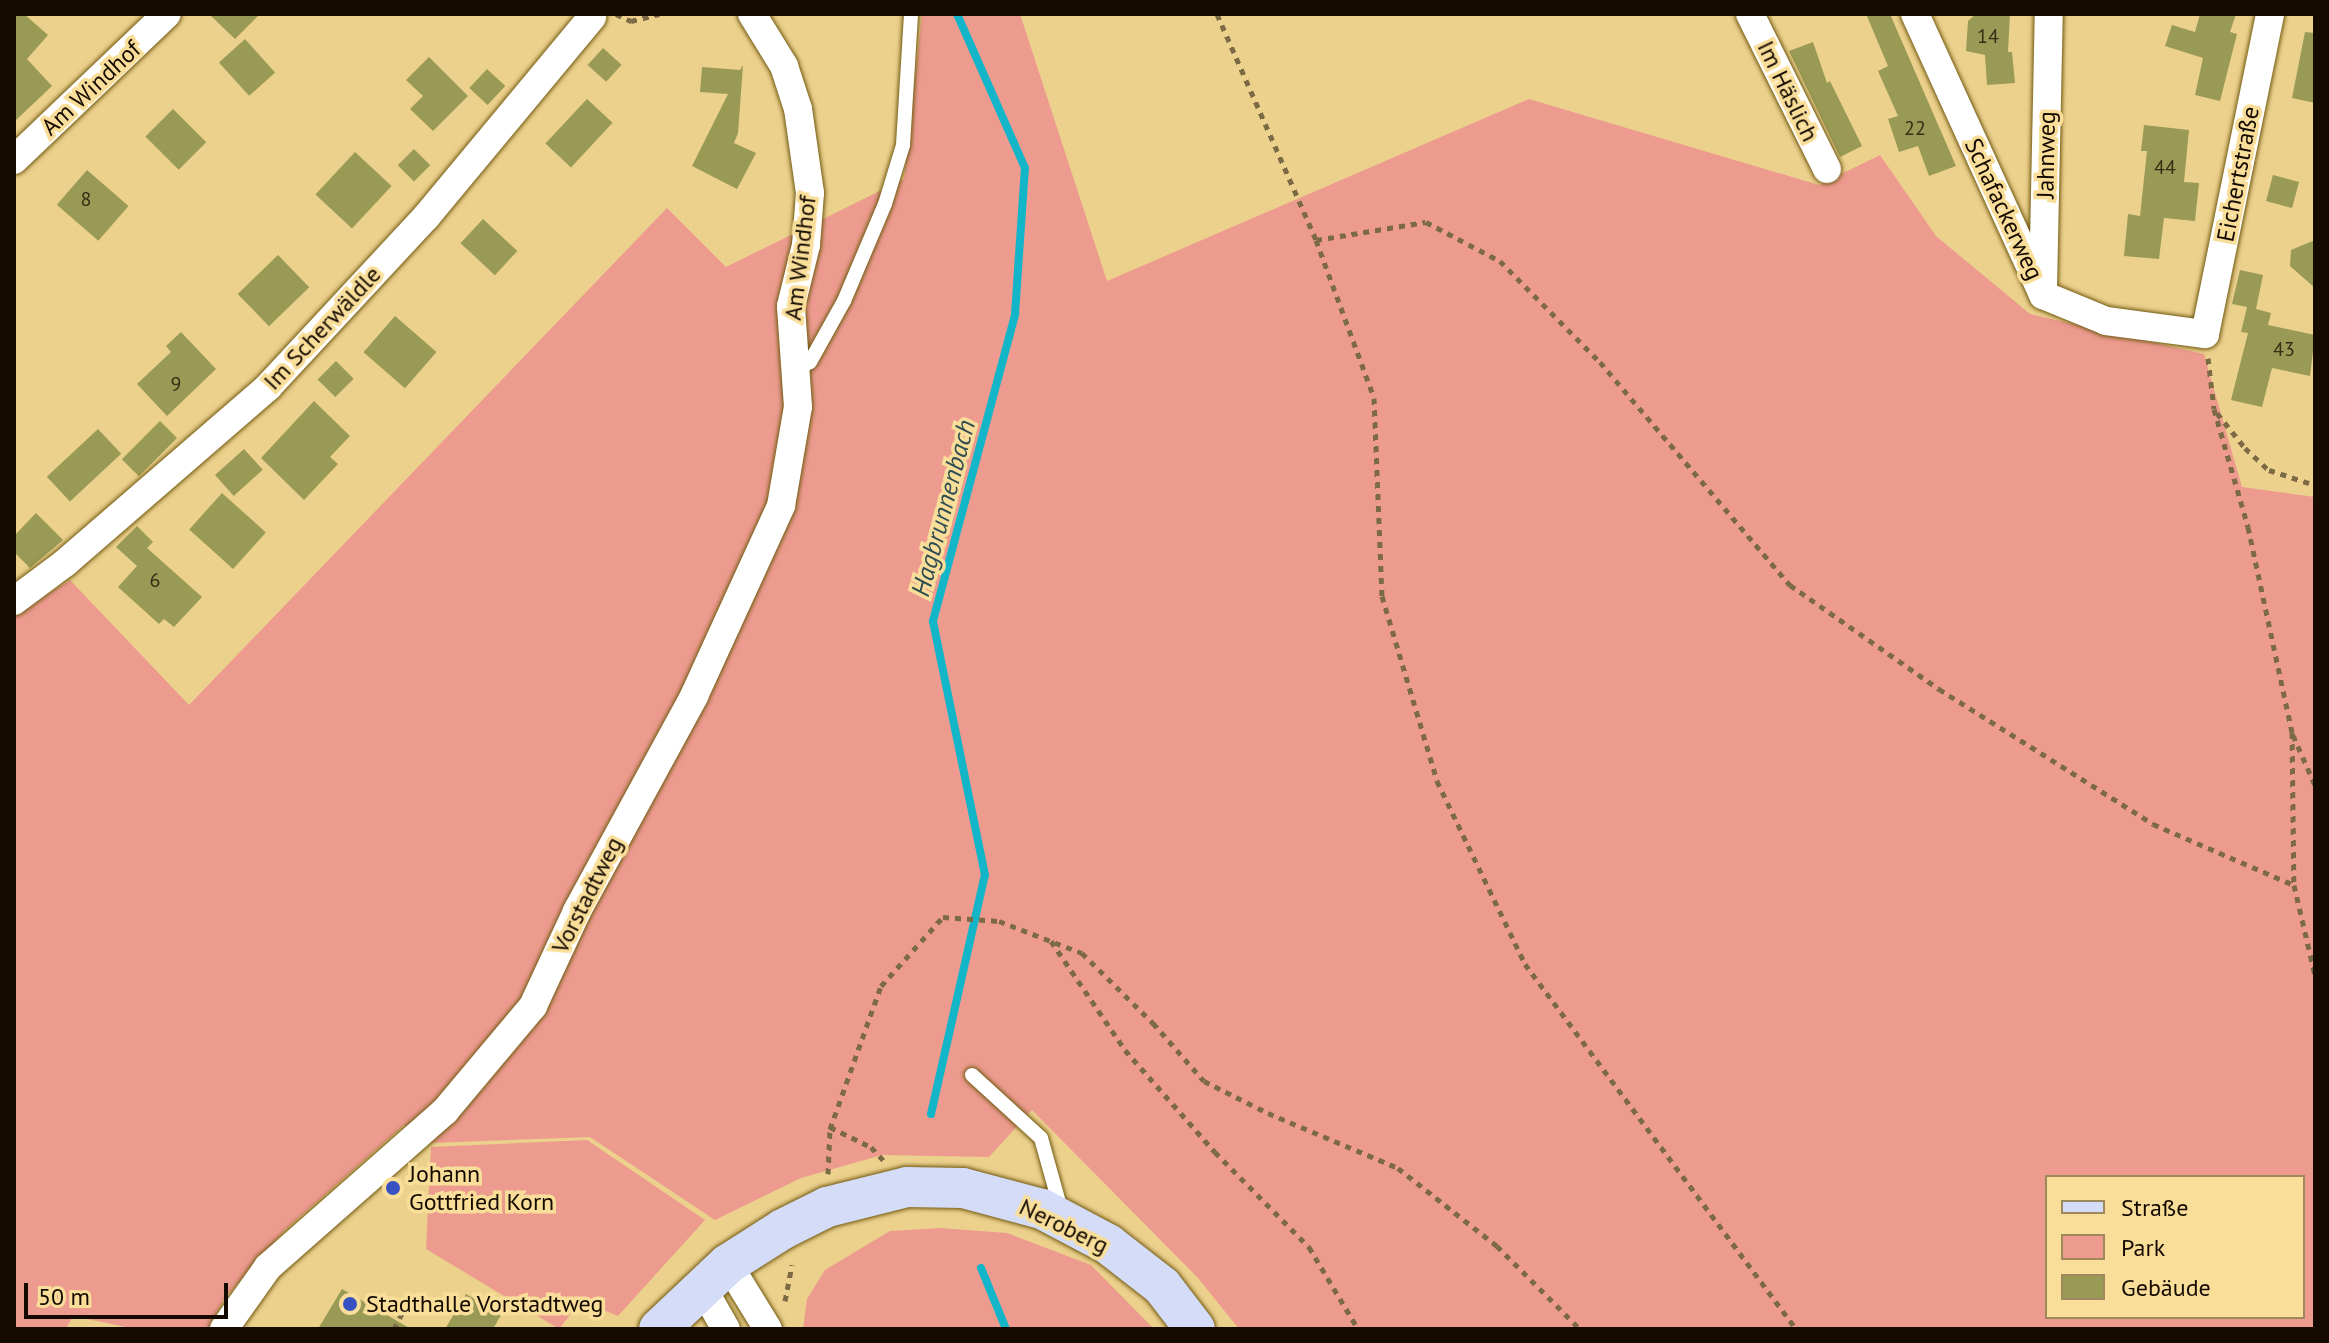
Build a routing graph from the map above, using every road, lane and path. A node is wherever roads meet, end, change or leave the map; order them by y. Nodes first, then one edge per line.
1 (167, 14) edge
2 (659, 14) edge
3 (752, 14) edge
4 (911, 14) edge
5 (1217, 14) edge
6 (1750, 14) edge
7 (1915, 14) edge
8 (2049, 14) edge
9 (2270, 14) edge
10 (604, 15) edge
11 (14, 160) edge
12 (1827, 169) dead end
13 (1316, 240) junction
14 (2043, 295) junction
15 (2205, 334) junction
16 (796, 370) junction
17 (2214, 409) junction
18 (2315, 485) edge
19 (14, 601) edge
20 (2292, 732) junction
21 (2315, 785) edge
22 (2294, 885) junction
23 (1050, 940) junction
24 (2315, 975) edge
25 (972, 1075) dead end
26 (827, 1207) junction
27 (1064, 1221) junction
28 (715, 1275) junction
29 (409, 1299) dead end
30 (224, 1329) edge
31 (394, 1329) edge
32 (659, 1329) edge
33 (726, 1329) edge
34 (768, 1329) edge
35 (1195, 1329) edge
36 (1358, 1329) edge
37 (1580, 1329) edge
38 (1796, 1329) edge

1 - 11 street, Am Windhof
2 - 10 path
3 - 16 street, Am Windhof
4 - 16 lane
5 - 13 path
6 - 12 street, Im Häslich
7 - 14 street, Schafackerweg
8 - 14 street, Jahnweg
9 - 15 street, Eichertstraße
10 - 19 street, Im Scherwäldle
13 - 22 path
13 - 38 path
14 - 15 street, Schafackerweg
15 - 17 path
16 - 30 street, Vorstadtweg
17 - 18 path
17 - 20 path
20 - 21 path
20 - 22 path
22 - 24 path
23 - 26 path
23 - 36 path
23 - 37 path
25 - 27 lane
26 - 27 street, Neroberg
26 - 28 street, Neroberg
27 - 35 street, Neroberg
28 - 32 street, Neroberg
28 - 33 street
28 - 34 street
29 - 31 path

